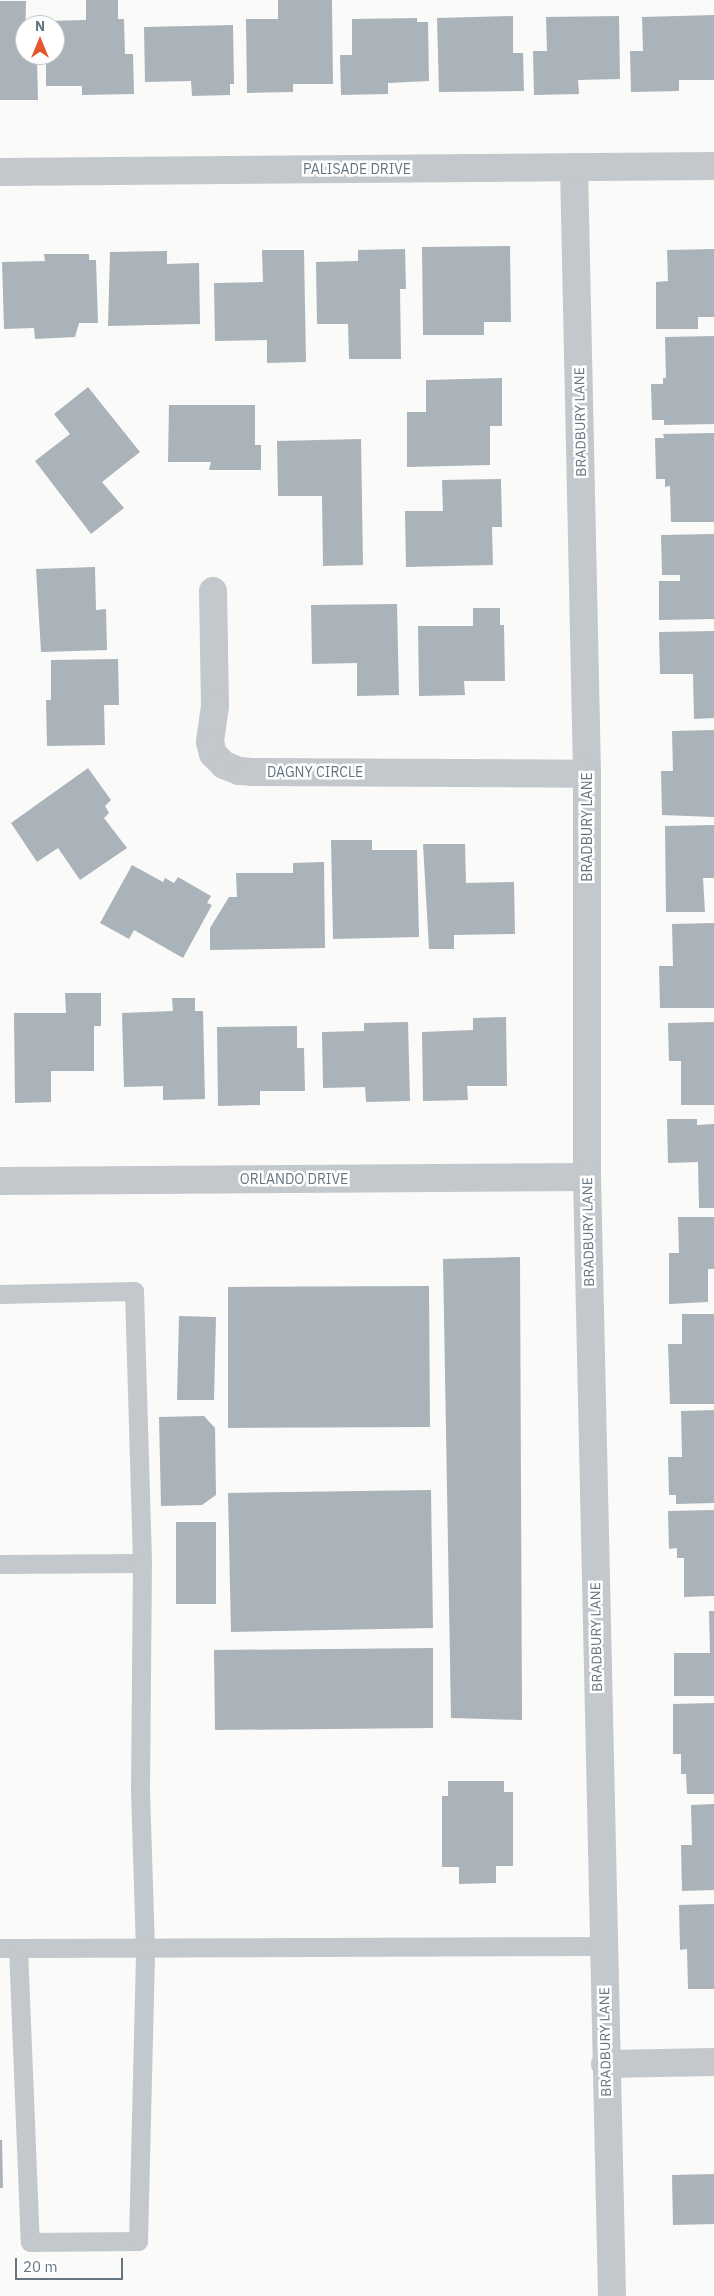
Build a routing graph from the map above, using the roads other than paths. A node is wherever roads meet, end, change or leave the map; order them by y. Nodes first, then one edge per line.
1 (714, 166) edge
2 (574, 167) junction
3 (0, 172) edge
4 (213, 591) dead end
5 (587, 774) junction
6 (587, 1177) junction
7 (0, 1181) edge
8 (0, 1294) edge
9 (142, 1563) junction
10 (0, 1564) edge
11 (603, 1946) junction
12 (9, 1948) edge
13 (146, 1949) junction
14 (714, 2062) edge
15 (605, 2064) junction
16 (612, 2296) edge

1 - 2 street, PALISADE DRIVE
2 - 3 street, PALISADE DRIVE
2 - 5 street, BRADBURY LANE
4 - 5 street, DAGNY CIRCLE
5 - 6 street, BRADBURY LANE
6 - 7 street, ORLANDO DRIVE
6 - 11 street, BRADBURY LANE
8 - 9 lane
9 - 10 lane
9 - 13 lane
11 - 13 lane
11 - 15 street, BRADBURY LANE
12 - 13 lane
12 - 13 lane
14 - 15 street
15 - 16 street, BRADBURY LANE

